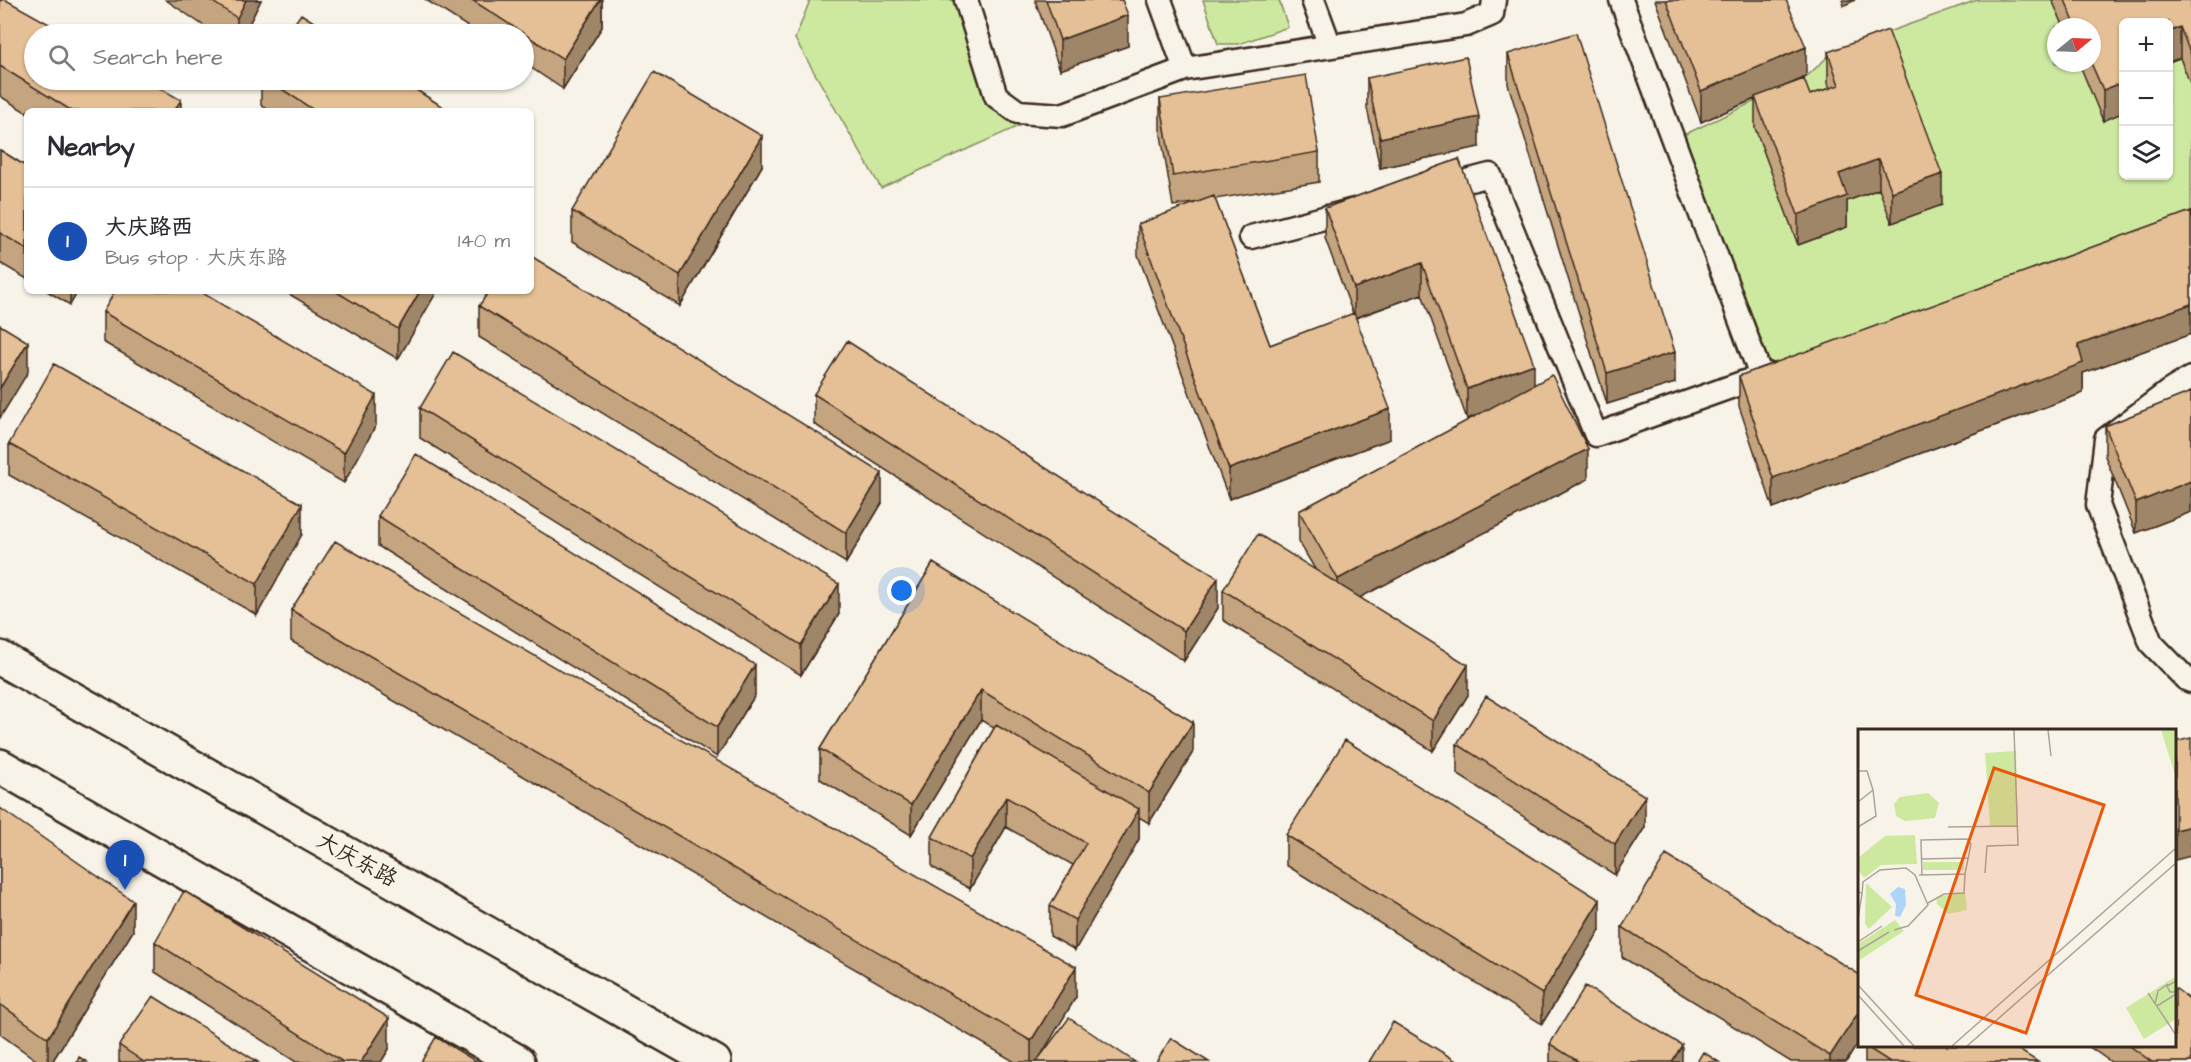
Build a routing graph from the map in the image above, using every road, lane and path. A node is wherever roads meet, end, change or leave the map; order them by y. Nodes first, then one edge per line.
1 (966, 0) edge
2 (1160, 0) edge
3 (1313, 0) edge
4 (1494, 0) edge
5 (1622, 0) edge
6 (1330, 46) junction
7 (1185, 69) junction
8 (1422, 193) edge
9 (1376, 204) edge
10 (1251, 237) dead end
11 (1783, 368) edge
12 (1761, 376) junction
13 (2191, 378) edge
14 (0, 658) edge
15 (2191, 681) edge
16 (0, 766) edge
17 (518, 1062) edge
18 (714, 1062) edge

1 - 7 lane
2 - 7 lane
3 - 6 lane
4 - 6 lane
5 - 12 lane
6 - 7 lane
8 - 12 lane
9 - 10 lane
11 - 12 lane
13 - 15 lane
14 - 18 main road, 大庆东路
16 - 17 main road

